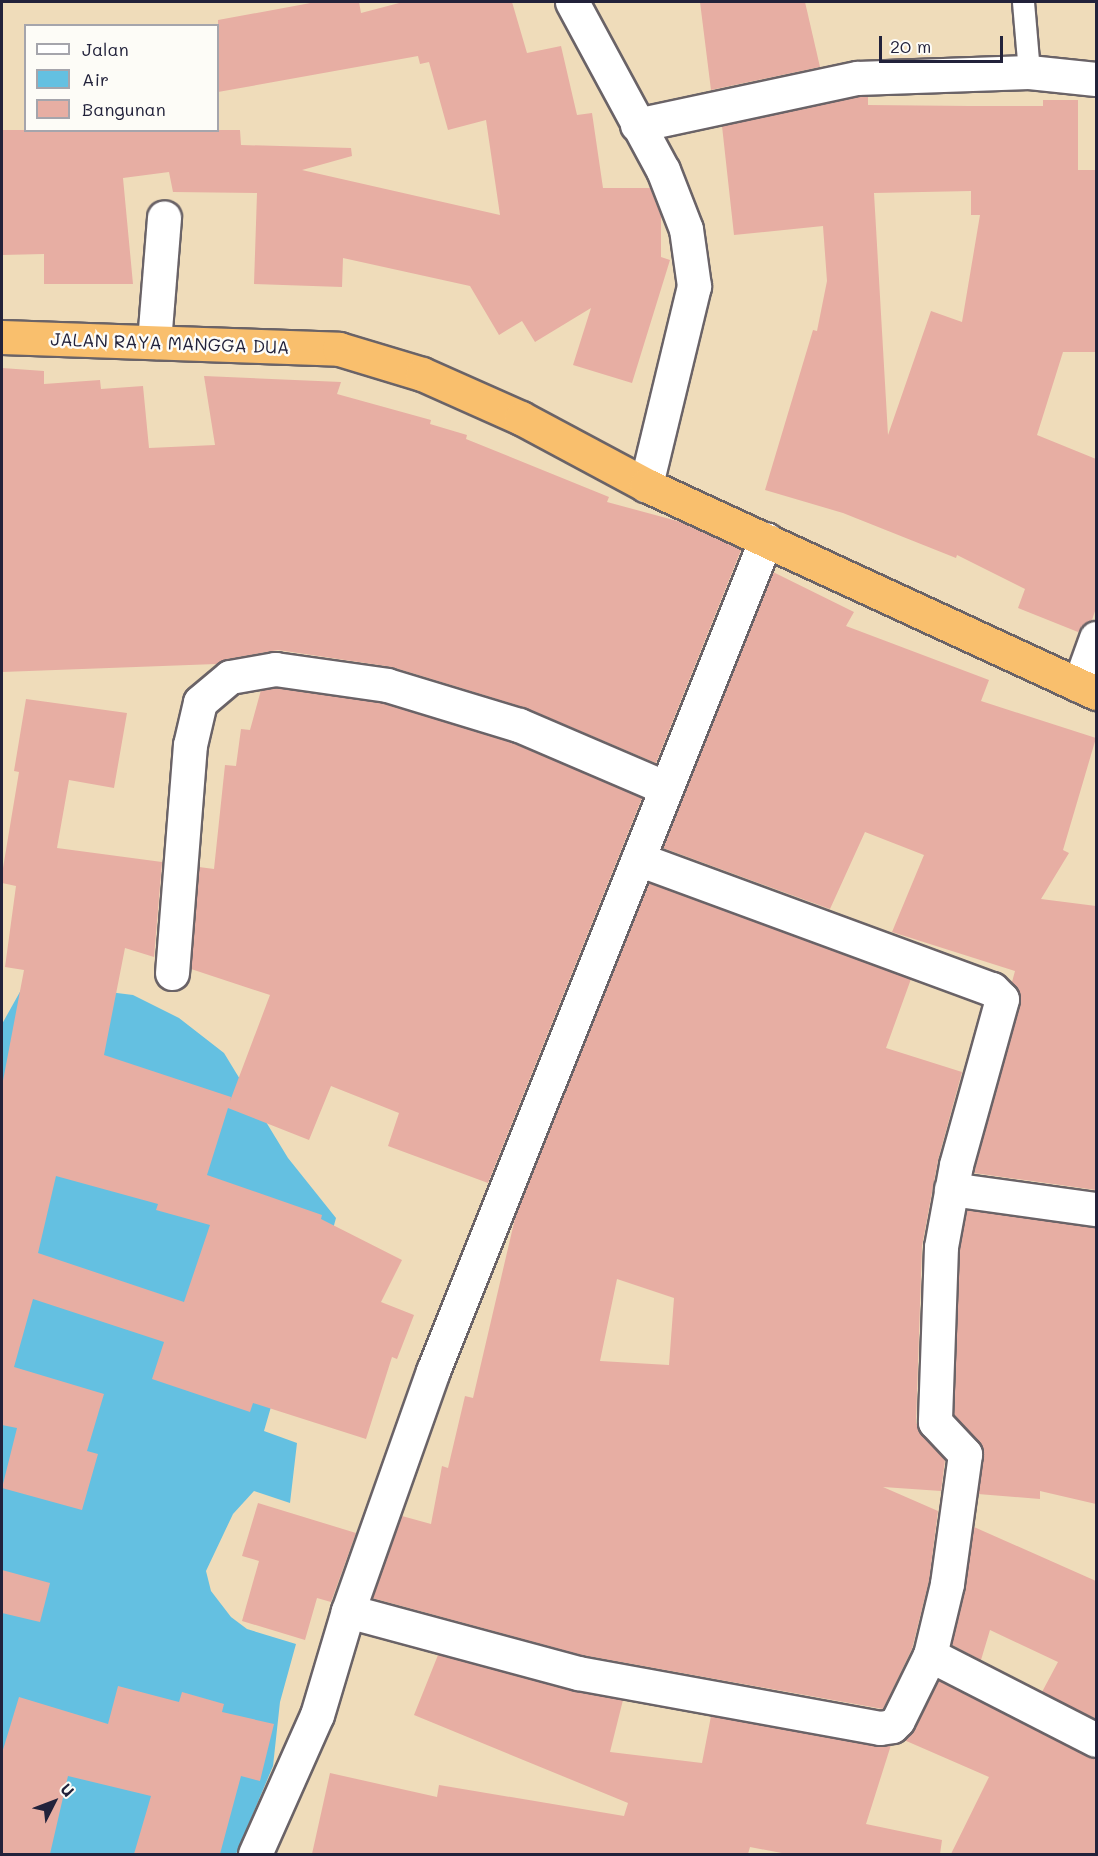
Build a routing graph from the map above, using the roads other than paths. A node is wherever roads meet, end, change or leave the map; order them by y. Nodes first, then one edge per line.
1 (572, 2) edge
2 (1023, 2) edge
3 (1029, 72) junction
4 (1096, 79) edge
5 (637, 125) junction
6 (164, 217) dead end
7 (2, 337) edge
8 (154, 342) junction
9 (646, 485) junction
10 (766, 539) junction
11 (1096, 638) edge
12 (1088, 689) edge
13 (664, 787) junction
14 (638, 859) junction
15 (172, 973) dead end
16 (951, 1189) junction
17 (1096, 1209) edge
18 (348, 1611) junction
19 (930, 1655) junction
20 (1096, 1740) edge
21 (255, 1854) edge

1 - 5 street
2 - 3 lane
3 - 4 street
3 - 5 street
5 - 9 street
6 - 8 street
7 - 8 highway, JALAN RAYA MANGGA DUA
8 - 9 highway, JALAN RAYA MANGGA DUA
9 - 10 highway, JALAN RAYA MANGGA DUA
10 - 12 highway, JALAN RAYA MANGGA DUA
10 - 13 street
11 - 12 street
13 - 14 street
13 - 15 street
14 - 16 street
14 - 18 street
16 - 17 street
16 - 19 street
18 - 19 street
18 - 21 street
19 - 20 street

